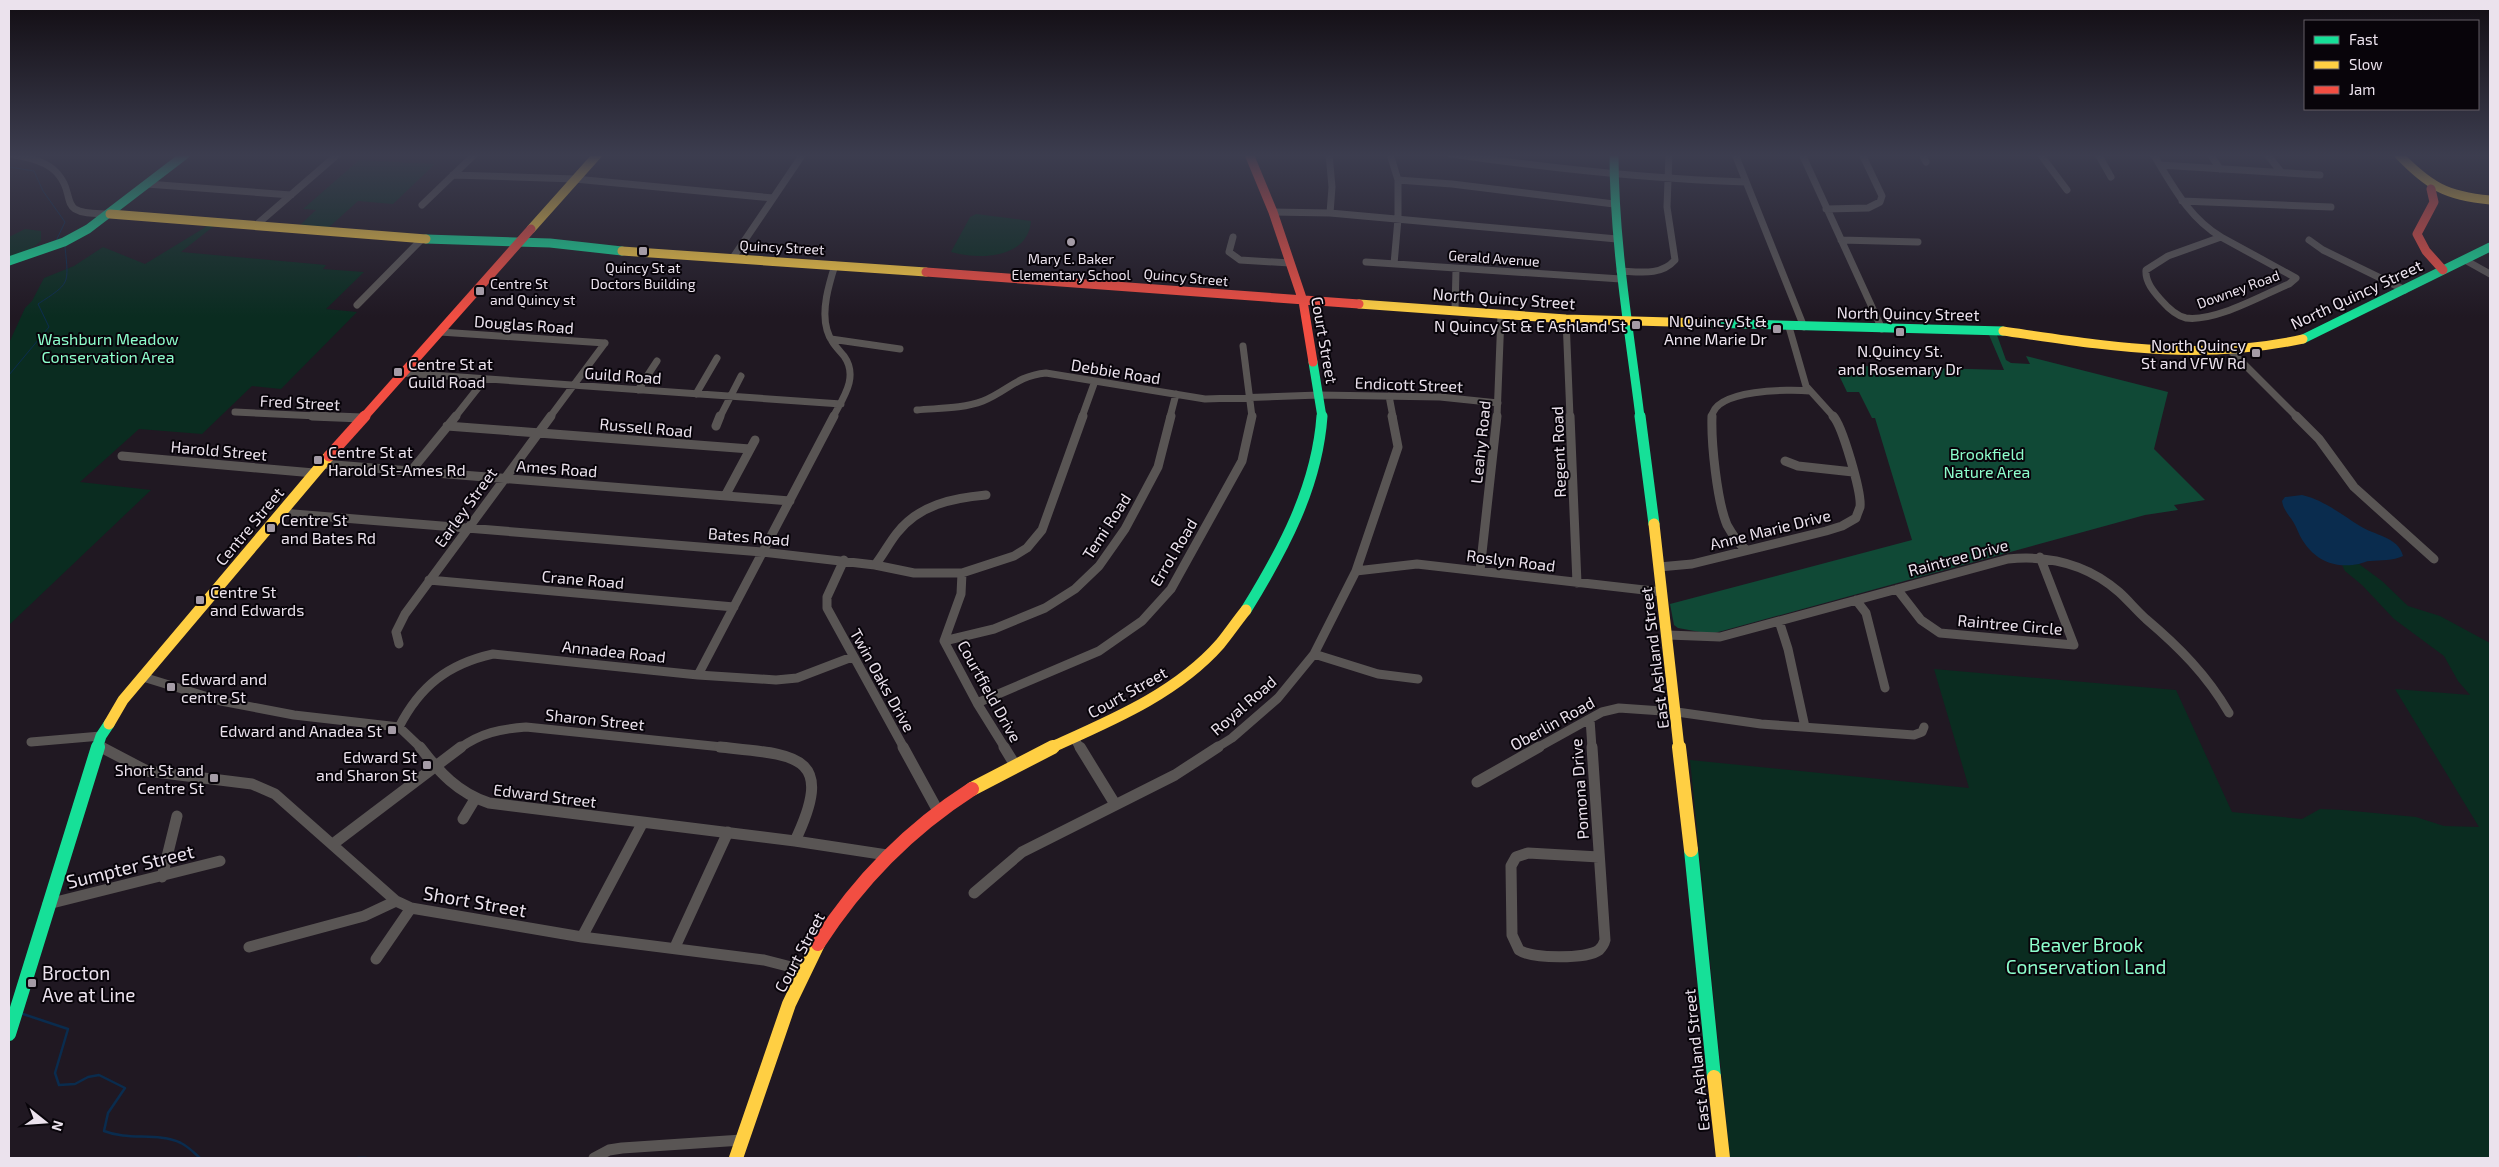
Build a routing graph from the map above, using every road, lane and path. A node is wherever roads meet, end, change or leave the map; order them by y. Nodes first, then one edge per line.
1 (76, 208) edge
2 (117, 208) edge
3 (275, 208) edge
4 (550, 208) edge
5 (766, 208) edge
6 (1272, 208) edge
7 (1330, 208) edge
8 (1398, 208) edge
9 (1614, 208) edge
10 (1666, 208) edge
11 (1757, 208) edge
12 (1849, 208) edge
13 (2188, 208) edge
14 (2431, 208) edge
15 (1826, 209) joint
16 (1273, 212) junction
17 (1330, 213) junction
18 (110, 214) junction
19 (1398, 219) junction
20 (255, 226) junction
21 (1233, 237) dead end
22 (422, 238) junction
23 (2222, 238) junction
24 (1616, 239) junction
25 (1841, 240) junction
26 (2309, 240) dead end
27 (522, 241) junction
28 (1918, 242) dead end
29 (2490, 247) edge
30 (732, 260) junction
31 (2465, 260) junction
32 (9, 261) edge
33 (1366, 262) dead end
34 (1290, 263) junction
35 (1394, 264) junction
36 (835, 265) junction
37 (1456, 268) junction
38 (2443, 270) junction
39 (2490, 274) edge
40 (1621, 275) junction
41 (2405, 290) junction
42 (1303, 301) junction
43 (357, 306) dead end
44 (1455, 312) junction
45 (1500, 315) junction
46 (1566, 319) junction
47 (1627, 322) junction
48 (1788, 326) junction
49 (1804, 327) junction
50 (1882, 329) junction
51 (440, 332) junction
52 (831, 339) junction
53 (605, 343) joint
54 (1243, 346) dead end
55 (900, 348) dead end
56 (2232, 352) junction
57 (717, 358) dead end
58 (657, 360) dead end
59 (403, 374) junction
60 (741, 376) dead end
61 (485, 379) junction
62 (1095, 381) junction
63 (575, 385) junction
64 (638, 390) junction
65 (1810, 391) junction
66 (696, 394) junction
67 (1176, 394) junction
68 (729, 396) junction
69 (1319, 396) junction
70 (1389, 396) junction
71 (1250, 398) junction
72 (1498, 403) junction
73 (840, 404) junction
74 (917, 410) dead end
75 (236, 412) dead end
76 (362, 418) junction
77 (447, 426) junction
78 (716, 426) dead end
79 (540, 433) junction
80 (756, 440) dead end
81 (750, 449) junction
82 (122, 456) dead end
83 (1785, 461) dead end
84 (322, 464) junction
85 (411, 471) junction
86 (1853, 472) junction
87 (314, 473) junction
88 (504, 479) junction
89 (986, 494) dead end
90 (725, 496) junction
91 (790, 501) junction
92 (281, 513) junction
93 (468, 528) junction
94 (1746, 550) junction
95 (762, 552) junction
96 (2040, 556) junction
97 (844, 560) junction
98 (2434, 560) dead end
99 (875, 565) junction
100 (1659, 567) junction
101 (1356, 571) junction
102 (1480, 571) junction
103 (962, 573) junction
104 (429, 580) junction
105 (1577, 583) junction
106 (1897, 589) junction
107 (1662, 592) junction
108 (1856, 600) junction
109 (734, 607) junction
110 (1779, 621) junction
111 (1668, 635) junction
112 (944, 640) junction
113 (399, 644) dead end
114 (1314, 654) junction
115 (852, 657) junction
116 (698, 675) junction
117 (143, 677) junction
118 (1418, 679) dead end
119 (1885, 688) dead end
120 (977, 703) junction
121 (1677, 712) junction
122 (2229, 713) dead end
123 (1590, 719) junction
124 (399, 727) junction
125 (1805, 727) junction
126 (1924, 727) dead end
127 (1074, 738) junction
128 (100, 741) junction
129 (31, 742) dead end
130 (1015, 765) junction
131 (434, 766) junction
132 (1477, 782) dead end
133 (476, 799) junction
134 (1115, 804) junction
135 (938, 811) junction
136 (177, 816) dead end
137 (463, 819) dead end
138 (643, 822) junction
139 (728, 832) junction
140 (795, 841) junction
141 (333, 844) junction
142 (887, 855) junction
143 (1599, 857) junction
144 (220, 861) dead end
145 (162, 877) junction
146 (974, 893) dead end
147 (396, 901) junction
148 (48, 904) junction
149 (411, 908) junction
150 (582, 937) junction
151 (249, 947) dead end
152 (675, 947) junction
153 (376, 959) dead end
154 (804, 970) junction
155 (9, 1034) edge
156 (742, 1140) junction
157 (594, 1158) edge
158 (736, 1158) edge
159 (1723, 1158) edge

1 - 18 street
2 - 18 main road
3 - 20 street
4 - 27 main road, Centre Street
5 - 30 street
6 - 16 main road, Court Street
7 - 17 street
8 - 19 street
9 - 24 main road, East Ashland Street
10 - 40 street, Gerald Avenue
11 - 49 street
12 - 15 street
13 - 23 street
14 - 38 main road
15 - 25 street
16 - 17 street
16 - 34 main road, Court Street
17 - 19 street
18 - 20 main road, Quincy Street
18 - 32 main road
19 - 24 street
19 - 35 street
20 - 22 main road, Quincy Street
21 - 34 street
22 - 27 main road, Quincy Street
22 - 43 street
23 - 23 street, Downey Road
24 - 40 main road, East Ashland Street
25 - 28 street
25 - 50 street
26 - 41 street
27 - 30 main road, Quincy Street
27 - 51 main road, Centre Street
29 - 31 main road, North Quincy Street
30 - 36 main road, Quincy Street
31 - 38 main road, North Quincy Street
31 - 39 street
33 - 35 street, Gerald Avenue
34 - 42 main road, Court Street
35 - 37 street, Gerald Avenue
36 - 42 main road, Quincy Street
36 - 52 street
37 - 40 street, Gerald Avenue
37 - 44 street
38 - 41 main road, North Quincy Street
40 - 47 main road, East Ashland Street
41 - 56 main road, North Quincy Street
42 - 44 main road, North Quincy Street
42 - 69 main road, Court Street
44 - 45 main road, North Quincy Street
45 - 46 main road, North Quincy Street
45 - 72 street, Leahy Road
46 - 47 main road, North Quincy Street
46 - 105 street, Regent Road
47 - 48 main road, North Quincy Street
47 - 100 main road, East Ashland Street
48 - 49 main road, North Quincy Street
48 - 65 street, Anne Marie Drive
49 - 50 main road, North Quincy Street
50 - 56 main road, North Quincy Street
51 - 53 street, Douglas Road
51 - 59 main road, Centre Street
52 - 55 street
52 - 73 street
53 - 63 street, Earley Street
54 - 71 street, Errol Road
56 - 98 street
57 - 66 street
58 - 64 street
59 - 61 street, Guild Road
59 - 76 main road, Centre Street
60 - 68 street
61 - 63 street, Guild Road
61 - 77 street
62 - 67 street, Debbie Road
62 - 74 street, Debbie Road
62 - 103 street, Bates Road
63 - 64 street, Guild Road
63 - 79 street, Earley Street
64 - 66 street, Guild Road
65 - 86 street, Anne Marie Drive
65 - 94 street
66 - 68 street, Guild Road
67 - 71 street, Debbie Road
67 - 112 street, Temi Road
68 - 73 street, Guild Road
68 - 78 street
69 - 70 street, Endicott Street
69 - 71 street, Debbie Road
69 - 127 main road, Court Street
70 - 72 street, Endicott Street
70 - 101 street, Royal Road
71 - 120 street, Errol Road
72 - 102 street, Leahy Road
73 - 91 street
75 - 76 street, Fred Street
76 - 84 main road, Centre Street
77 - 79 street, Russell Road
77 - 85 street
79 - 81 street, Russell Road
79 - 88 street, Earley Street
80 - 81 street
81 - 90 street
82 - 87 street, Harold Street
83 - 86 street
84 - 85 street, Ames Road
84 - 87 main road, Centre Street
85 - 88 street, Ames Road
86 - 94 street, Anne Marie Drive
87 - 92 main road, Centre Street
88 - 90 street, Ames Road
88 - 93 street, Earley Street
89 - 99 street
90 - 91 street, Ames Road
91 - 95 street
92 - 93 street, Bates Road
92 - 117 main road, Centre Street
93 - 95 street, Bates Road
93 - 104 street, Earley Street
94 - 100 street, Anne Marie Drive
95 - 97 street, Bates Road
95 - 109 street
96 - 106 street, Raintree Drive
96 - 106 street, Raintree Circle
96 - 122 street, Raintree Drive
97 - 99 street, Bates Road
97 - 115 street, Twin Oaks Drive
99 - 103 street, Bates Road
100 - 107 main road, East Ashland Street
101 - 102 street, Roslyn Road
101 - 114 street, Royal Road
102 - 105 street, Roslyn Road
103 - 112 street, Courtfield Drive
104 - 109 street, Crane Road
104 - 113 street, Earley Street
105 - 107 street, Roslyn Road
106 - 108 street, Raintree Drive
107 - 111 main road, East Ashland Street
108 - 110 street, Raintree Drive
108 - 119 street
109 - 116 street
110 - 111 street, Raintree Drive
110 - 125 street
111 - 121 main road, East Ashland Street
112 - 120 street, Courtfield Drive
114 - 118 street
114 - 134 street, Royal Road
115 - 116 street, Annadea Road
115 - 135 street, Twin Oaks Drive
116 - 124 street, Annadea Road
117 - 124 street
117 - 128 main road, Centre Street
120 - 130 street, Courtfield Drive
121 - 123 street, Oberlin Road
121 - 125 street, Oberlin Road
121 - 159 main road, East Ashland Street
123 - 132 street, Oberlin Road
123 - 143 street, Pomona Drive
124 - 131 street, Edward Street
125 - 126 street, Oberlin Road
127 - 130 main road, Court Street
127 - 134 street
128 - 129 street
128 - 141 street, Short Street
128 - 148 main road, Centre Street
130 - 135 main road, Court Street
131 - 133 street, Edward Street
131 - 140 street, Sharon Street
131 - 141 street, Sharon Street
133 - 137 street
133 - 138 street, Edward Street
134 - 146 street, Royal Road
135 - 142 main road, Court Street
136 - 145 street
138 - 139 street, Edward Street
138 - 150 street
139 - 140 street, Edward Street
139 - 152 street
140 - 142 street, Edward Street
141 - 147 street, Short Street
142 - 154 main road, Court Street
143 - 143 street, Pomona Drive
144 - 145 street, Sumpter Street
145 - 148 street, Sumpter Street
147 - 149 street, Short Street
147 - 151 street
148 - 155 main road, Centre Street
149 - 150 street, Short Street
149 - 153 street
150 - 152 street, Short Street
152 - 154 street, Short Street
154 - 156 main road, Court Street
156 - 157 street
156 - 158 main road, Court Street

